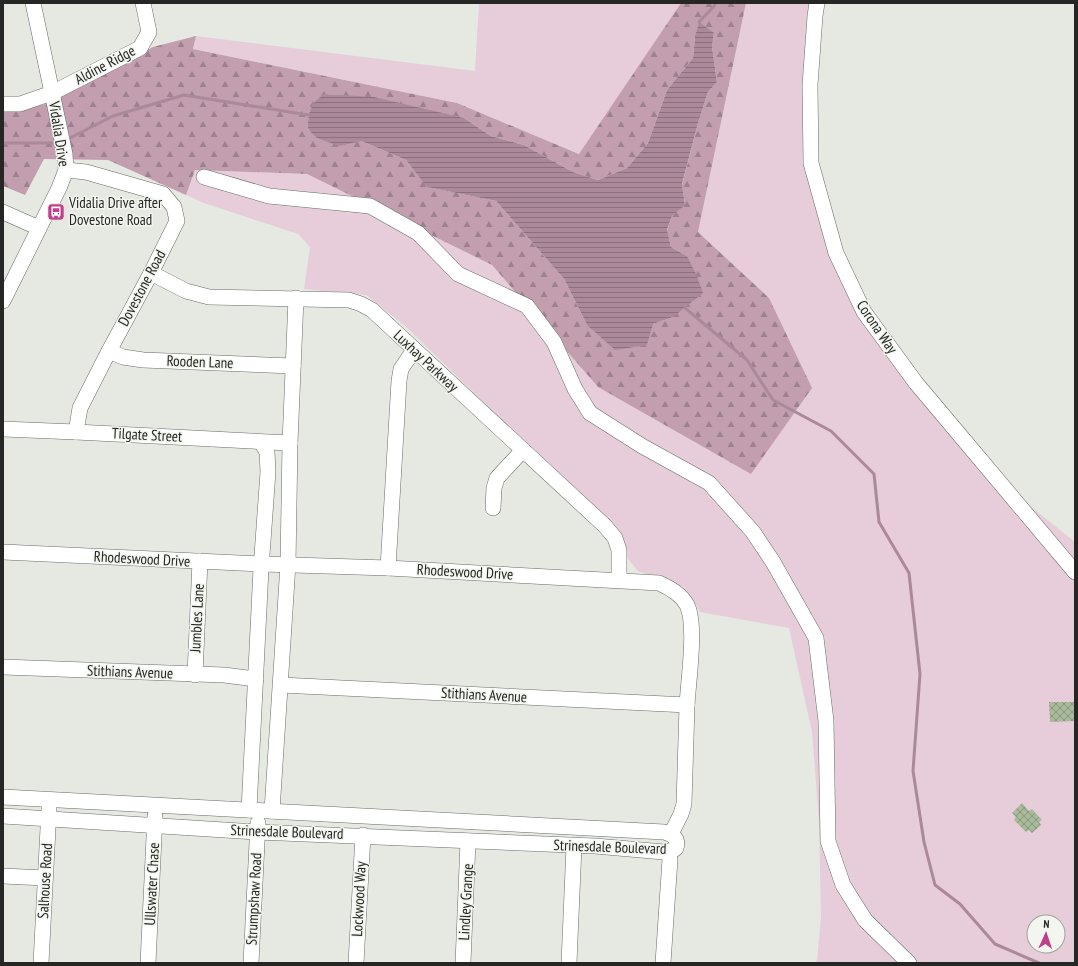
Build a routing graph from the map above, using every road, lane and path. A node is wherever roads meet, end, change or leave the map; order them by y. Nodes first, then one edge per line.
1 (33, 3) edge
2 (143, 3) edge
3 (817, 3) edge
4 (52, 93) junction
5 (3, 104) edge
6 (66, 170) junction
7 (204, 177) dead end
8 (3, 212) edge
9 (39, 228) junction
10 (151, 273) junction
11 (296, 298) junction
12 (3, 301) edge
13 (414, 350) junction
14 (109, 351) junction
15 (293, 366) junction
16 (3, 429) edge
17 (76, 432) junction
18 (261, 442) junction
19 (290, 443) junction
20 (523, 450) junction
21 (493, 508) dead end
22 (3, 552) edge
23 (200, 561) junction
24 (262, 564) junction
25 (288, 564) junction
26 (388, 568) junction
27 (1075, 572) edge
28 (619, 580) junction
29 (3, 667) edge
30 (195, 675) junction
31 (256, 679) junction
32 (281, 685) junction
33 (687, 705) junction
34 (3, 797) edge
35 (49, 800) junction
36 (155, 805) junction
37 (260, 810) junction
38 (3, 816) edge
39 (48, 819) junction
40 (154, 825) junction
41 (257, 832) junction
42 (671, 834) junction
43 (363, 836) junction
44 (468, 841) junction
45 (574, 846) junction
46 (668, 852) junction
47 (3, 876) edge
48 (45, 878) junction
49 (41, 963) edge
50 (148, 963) edge
51 (251, 963) edge
52 (356, 963) edge
53 (463, 963) edge
54 (569, 963) edge
55 (663, 963) edge
56 (909, 963) edge

1 - 4 street, Vidalia Drive
2 - 4 street, Aldine Ridge
3 - 27 street, Corona Way
4 - 5 street, Aldine Ridge
4 - 6 street, Vidalia Drive
6 - 9 street, Vidalia Drive
6 - 10 street, Dovestone Road
7 - 56 street
8 - 9 street
9 - 12 street, Vidalia Drive
10 - 11 street, Luxhay Parkway
10 - 14 street, Dovestone Road
11 - 13 street, Luxhay Parkway
11 - 15 street
13 - 20 street, Luxhay Parkway
13 - 26 street
14 - 15 street, Rooden Lane
14 - 17 street, Dovestone Road
15 - 19 street
16 - 17 street, Tilgate Street
17 - 18 street, Tilgate Street
18 - 19 street, Tilgate Street
18 - 24 street
19 - 25 street
20 - 21 street
20 - 28 street, Luxhay Parkway
22 - 23 street, Rhodeswood Drive
23 - 24 street, Rhodeswood Drive
23 - 30 street, Jumbles Lane
24 - 25 street, Rhodeswood Drive
24 - 31 street
25 - 26 street, Rhodeswood Drive
25 - 32 street
26 - 28 street, Rhodeswood Drive
28 - 33 street, Rhodeswood Drive
29 - 30 street, Stithians Avenue
30 - 31 street, Stithians Avenue
31 - 37 street
32 - 33 street, Stithians Avenue
32 - 37 street
33 - 42 street, Rhodeswood Drive
34 - 35 street, Strinesdale Boulevard
35 - 36 street, Strinesdale Boulevard
35 - 39 street, Salhouse Road
36 - 37 street, Strinesdale Boulevard
36 - 40 street, Ullswater Chase
37 - 41 street, Strumpshaw Road
37 - 42 street, Strinesdale Boulevard
38 - 39 street, Strinesdale Boulevard
39 - 40 street, Strinesdale Boulevard
39 - 48 street, Salhouse Road
40 - 41 street, Strinesdale Boulevard
40 - 50 street, Ullswater Chase
41 - 43 street, Strinesdale Boulevard
41 - 51 street, Strumpshaw Road
42 - 46 street, Strinesdale Boulevard
43 - 44 street, Strinesdale Boulevard
43 - 52 street, Lockwood Way
44 - 45 street, Strinesdale Boulevard
44 - 53 street, Lindley Grange
45 - 46 street, Strinesdale Boulevard
45 - 54 street
46 - 55 street
47 - 48 street
48 - 49 street, Salhouse Road

